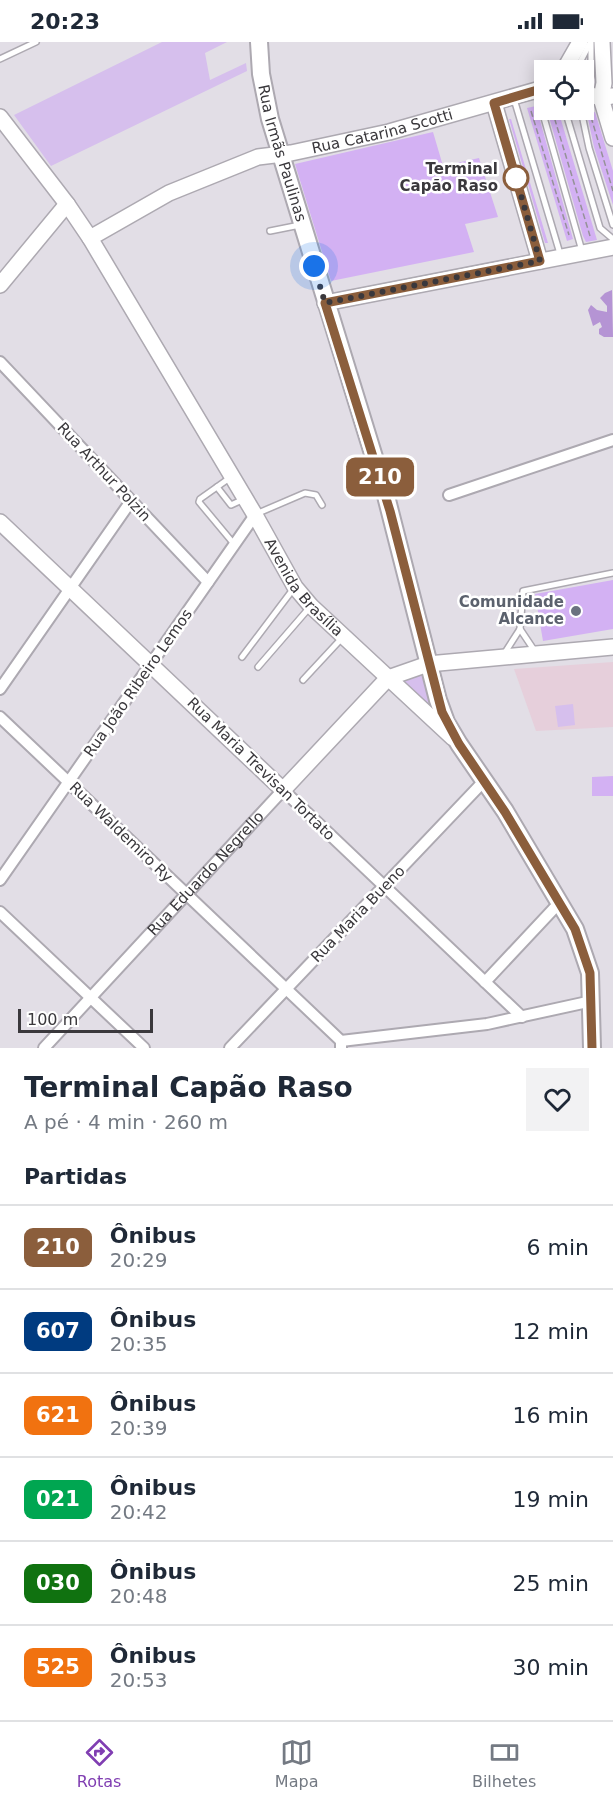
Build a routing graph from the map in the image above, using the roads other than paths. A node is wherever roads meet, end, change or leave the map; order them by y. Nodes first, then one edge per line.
1 (36, 42) edge
2 (259, 42) edge
3 (580, 42) edge
4 (591, 42) edge
5 (602, 42) edge
6 (0, 59) edge
7 (570, 60) edge
8 (581, 60) edge
9 (591, 60) edge
10 (534, 91) edge
11 (513, 97) junction
12 (607, 97) edge
13 (494, 103) junction
14 (0, 117) edge
15 (548, 120) edge
16 (568, 120) edge
17 (583, 120) edge
18 (613, 138) edge
19 (280, 154) junction
20 (67, 204) junction
21 (301, 225) junction
22 (613, 225) edge
23 (270, 231) dead end
24 (90, 238) junction
25 (613, 239) edge
26 (613, 247) edge
27 (583, 252) junction
28 (561, 257) junction
29 (540, 261) junction
30 (0, 285) edge
31 (325, 303) junction
32 (0, 362) edge
33 (613, 440) edge
34 (232, 476) junction
35 (217, 487) junction
36 (449, 495) dead end
37 (246, 498) junction
38 (131, 501) junction
39 (322, 505) dead end
40 (255, 515) junction
41 (0, 522) edge
42 (235, 544) junction
43 (613, 573) edge
44 (208, 582) junction
45 (295, 587) junction
46 (70, 588) junction
47 (311, 606) junction
48 (519, 629) junction
49 (344, 636) junction
50 (613, 647) edge
51 (537, 655) junction
52 (242, 657) dead end
53 (502, 658) junction
54 (151, 664) junction
55 (428, 664) junction
56 (258, 667) dead end
57 (388, 678) junction
58 (303, 680) dead end
59 (0, 689) edge
60 (0, 717) edge
61 (459, 744) junction
62 (485, 780) junction
63 (68, 782) junction
64 (283, 790) junction
65 (0, 880) edge
66 (384, 886) junction
67 (186, 894) junction
68 (560, 902) junction
69 (0, 912) edge
70 (485, 982) junction
71 (286, 989) junction
72 (91, 998) junction
73 (592, 1001) junction
74 (522, 1017) junction
75 (341, 1045) edge
76 (44, 1048) edge
77 (144, 1048) edge
78 (230, 1048) edge
79 (592, 1048) edge

1 - 6 lane
2 - 19 main road, Rua Irmãs Paulinas
3 - 7 main road
4 - 8 lane
4 - 9 lane
5 - 12 main road
10 - 11 main road, Rua Catarina Scotti
11 - 13 main road, Rua Catarina Scotti
11 - 28 lane
12 - 18 main road
13 - 19 main road, Rua Catarina Scotti
13 - 29 main road
14 - 20 main road, Avenida Brasília
15 - 27 lane
16 - 25 lane
17 - 22 lane
19 - 21 main road, Rua Irmãs Paulinas
19 - 24 main road, Rua Catarina Scotti
20 - 24 main road, Avenida Brasília
20 - 30 main road
21 - 23 lane
21 - 31 main road, Rua Irmãs Paulinas
24 - 34 main road, Avenida Brasília
26 - 27 main road
27 - 28 main road
28 - 29 main road
29 - 31 main road
31 - 55 main road, Rua Irmãs Paulinas
32 - 38 street, Rua Arthur Polzin
33 - 36 street
34 - 35 lane
34 - 37 main road, Avenida Brasília
35 - 37 lane
35 - 42 lane
37 - 40 main road, Avenida Brasília
38 - 44 street, Rua Arthur Polzin
38 - 46 street
39 - 40 lane
40 - 42 street, Rua João Ribeiro Lemos
40 - 45 main road, Avenida Brasília
41 - 46 main road, Rua Maria Trevisan Tortato
42 - 44 street, Rua João Ribeiro Lemos
43 - 48 lane
44 - 54 street, Rua João Ribeiro Lemos
45 - 47 main road, Avenida Brasília
45 - 52 lane
46 - 54 main road, Rua Maria Trevisan Tortato
46 - 59 street
47 - 49 main road, Avenida Brasília
47 - 56 lane
48 - 51 lane
48 - 53 lane
49 - 57 main road, Avenida Brasília
49 - 58 lane
50 - 51 main road, Rua Eduardo Negrello
51 - 53 main road, Rua Eduardo Negrello
53 - 55 main road, Rua Eduardo Negrello
54 - 63 street, Rua João Ribeiro Lemos
54 - 64 main road, Rua Maria Trevisan Tortato
55 - 57 main road, Rua Eduardo Negrello
55 - 61 main road, Rua Irmãs Paulinas
57 - 61 main road, Avenida Brasília
57 - 64 main road, Rua Eduardo Negrello
60 - 63 street, Rua Waldemiro Ry
61 - 62 main road, Avenida Brasília
62 - 66 street, Rua Maria Bueno
62 - 68 main road, Avenida Brasília
63 - 65 street, Rua João Ribeiro Lemos
63 - 67 street, Rua Waldemiro Ry
64 - 66 street, Rua Maria Trevisan Tortato
64 - 67 street, Rua Eduardo Negrello
66 - 70 street, Rua Maria Trevisan Tortato
66 - 71 street, Rua Maria Bueno
67 - 71 street, Rua Waldemiro Ry
67 - 72 street, Rua Eduardo Negrello
68 - 70 street
68 - 73 main road, Avenida Brasília
69 - 72 street
70 - 74 street, Rua Maria Trevisan Tortato
71 - 75 street, Rua Waldemiro Ry
71 - 78 street, Rua Maria Bueno
72 - 76 street, Rua Eduardo Negrello
72 - 77 street
73 - 74 street
73 - 79 main road, Avenida Brasília
74 - 75 street

